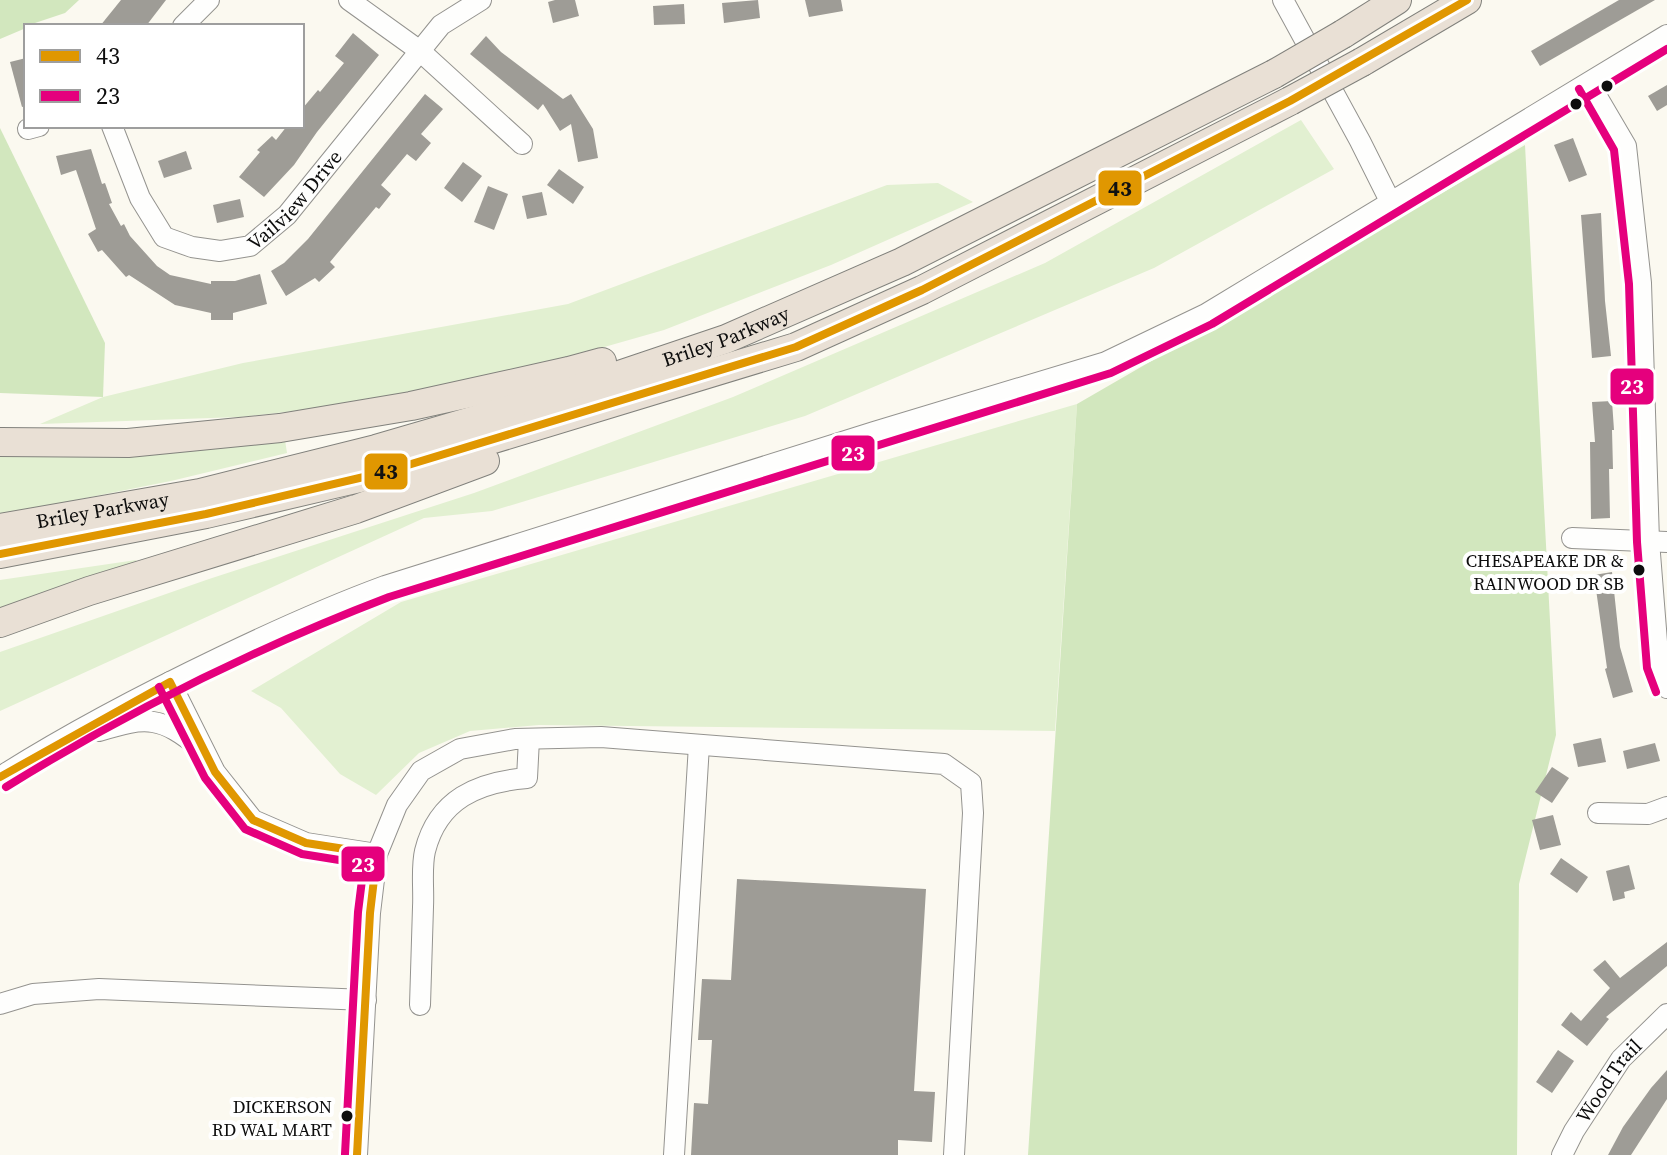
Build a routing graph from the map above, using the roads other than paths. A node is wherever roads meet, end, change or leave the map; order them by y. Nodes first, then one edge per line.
1 (209, 0) edge
2 (349, 0) edge
3 (481, 0) edge
4 (1283, 0) edge
5 (1397, 0) edge
6 (1467, 0) edge
7 (185, 24) edge
8 (1667, 35) edge
9 (420, 51) junction
10 (1589, 83) junction
11 (113, 128) edge
12 (522, 144) dead end
13 (1390, 201) junction
14 (902, 262) junction
15 (796, 347) junction
16 (0, 442) edge
17 (0, 528) edge
18 (1572, 538) dead end
19 (1658, 542) edge
20 (0, 554) edge
21 (0, 623) edge
22 (170, 682) junction
23 (1667, 688) edge
24 (529, 739) junction
25 (699, 745) junction
26 (50, 747) junction
27 (206, 753) junction
28 (0, 777) edge
29 (1667, 807) edge
30 (1598, 813) dead end
31 (377, 854) junction
32 (366, 1000) junction
33 (0, 1004) edge
34 (420, 1005) dead end
35 (1667, 1014) edge
36 (357, 1155) edge
37 (674, 1155) edge
38 (954, 1155) edge
39 (1562, 1155) edge

1 - 7 street
2 - 9 street
3 - 9 street, Vailview Drive
4 - 13 street
5 - 14 highway, Briley Parkway, bridge
6 - 15 highway, Briley Parkway, bridge
8 - 10 street
9 - 11 street, Vailview Drive
9 - 12 street
10 - 13 street
10 - 19 street
13 - 22 street
14 - 16 highway
14 - 17 highway, Briley Parkway
15 - 20 highway, Briley Parkway
15 - 21 highway
18 - 19 street
19 - 23 street
22 - 26 street
22 - 27 street
24 - 25 street
24 - 31 street
24 - 34 street
25 - 37 street
25 - 38 street
26 - 27 street
26 - 28 street
27 - 31 street
29 - 30 street
31 - 32 street
32 - 33 street
32 - 36 street
35 - 39 street, Wood Trail

